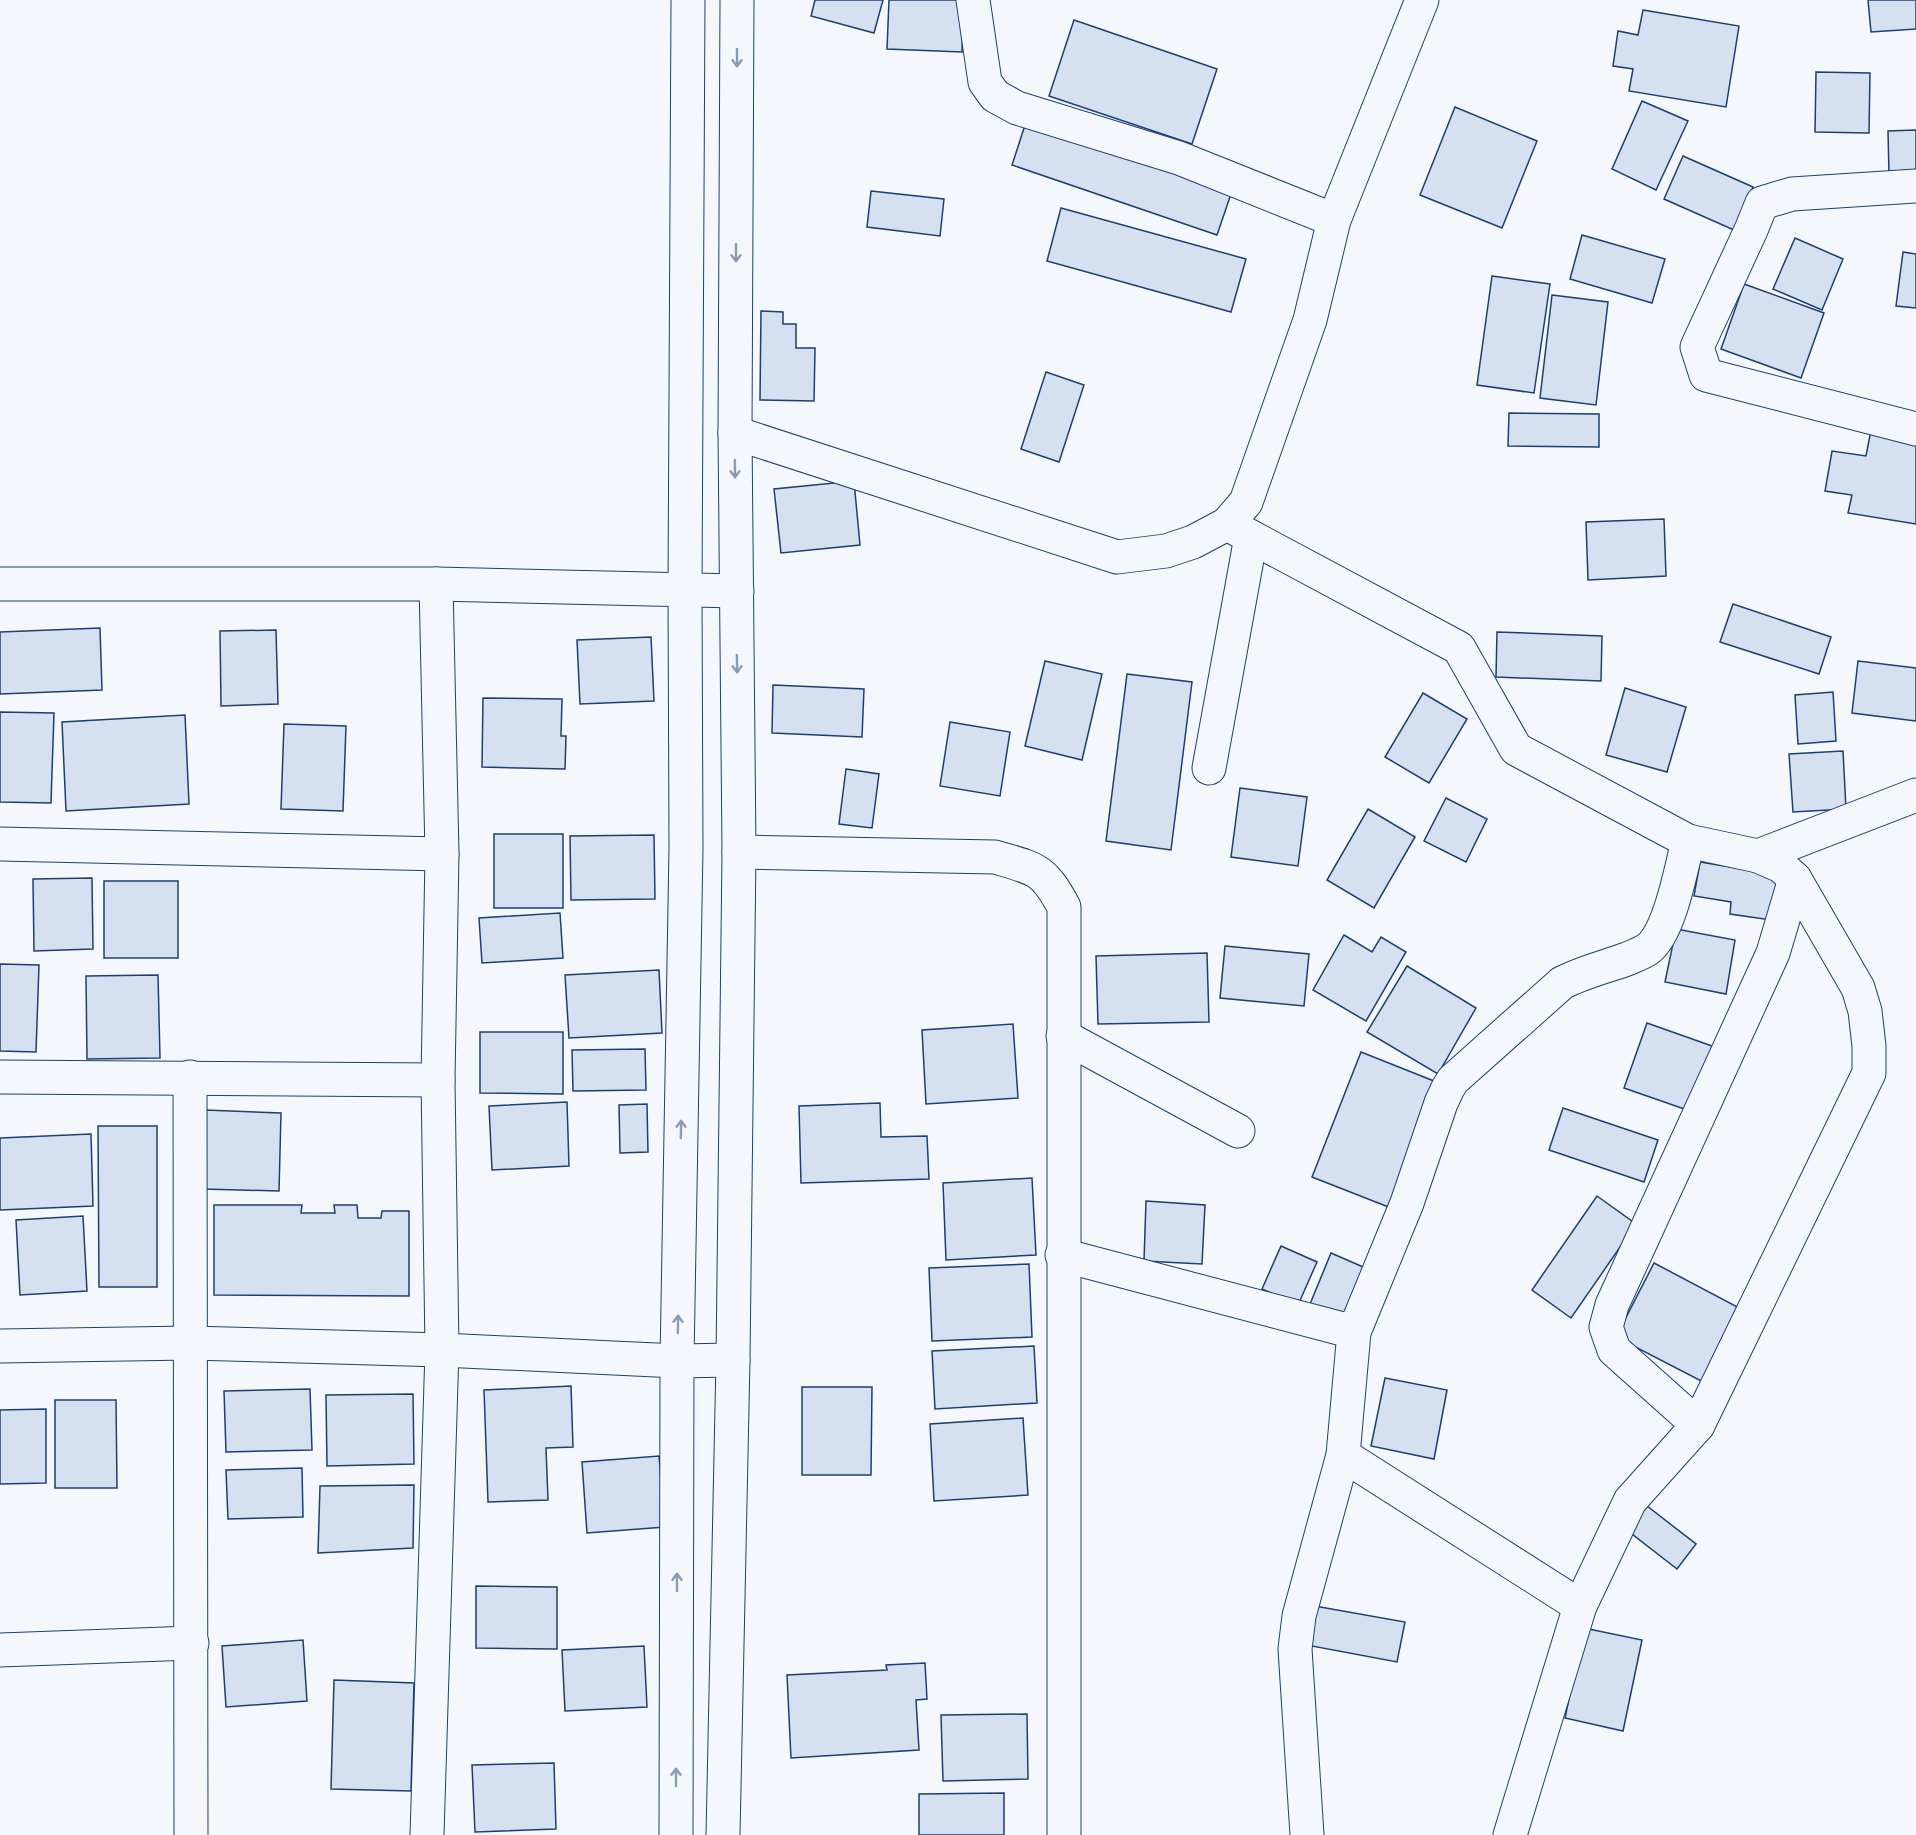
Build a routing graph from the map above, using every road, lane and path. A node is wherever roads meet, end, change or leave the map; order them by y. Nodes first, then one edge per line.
1 (688, 0) edge
2 (737, 0) edge
3 (973, 0) edge
4 (1422, 0) edge
5 (1916, 186) edge
6 (1334, 220) junction
7 (1916, 429) edge
8 (735, 433) junction
9 (1239, 531) junction
10 (0, 584) edge
11 (436, 584) junction
12 (685, 591) junction
13 (737, 591) junction
14 (1209, 768) dead end
15 (1916, 795) edge
16 (1688, 841) junction
17 (0, 844) edge
18 (739, 852) junction
19 (442, 854) junction
20 (1758, 856) junction
21 (1795, 879) junction
22 (1063, 1036) junction
23 (0, 1077) edge
24 (190, 1077) junction
25 (438, 1080) junction
26 (1238, 1131) dead end
27 (1062, 1255) junction
28 (1354, 1332) junction
29 (190, 1343) junction
30 (0, 1346) edge
31 (442, 1350) junction
32 (733, 1360) junction
33 (677, 1361) junction
34 (1698, 1425) junction
35 (1343, 1455) junction
36 (1580, 1606) junction
37 (192, 1642) junction
38 (0, 1650) edge
39 (191, 1835) edge
40 (427, 1835) edge
41 (676, 1835) edge
42 (723, 1835) edge
43 (1064, 1835) edge
44 (1307, 1835) edge
45 (1510, 1835) edge

1 - 12 street
2 -> 8 street
3 - 6 street
4 - 6 street
5 - 7 street
6 - 9 street
8 - 9 street
8 -> 13 street
9 - 14 street
9 - 16 street
10 - 11 street
11 - 12 street
11 - 19 street
12 - 13 street
33 -> 12 street
13 -> 18 street
15 - 20 street
16 - 20 street
16 - 28 street
17 - 19 street
18 - 22 street
18 - 32 street
19 - 25 street
20 - 21 street
21 - 34 street
21 - 34 street
22 - 26 street
22 - 27 street
23 - 24 street
24 - 25 street
24 - 29 street
25 - 31 street
27 - 28 street
27 - 43 street
28 - 35 street
29 - 30 street
29 - 31 street
29 - 37 street
31 - 33 street
31 - 40 street
32 - 33 street
32 - 42 street
41 -> 33 street
34 - 36 street
35 - 36 street
35 - 44 street
36 - 45 street
37 - 38 street
37 - 39 street

